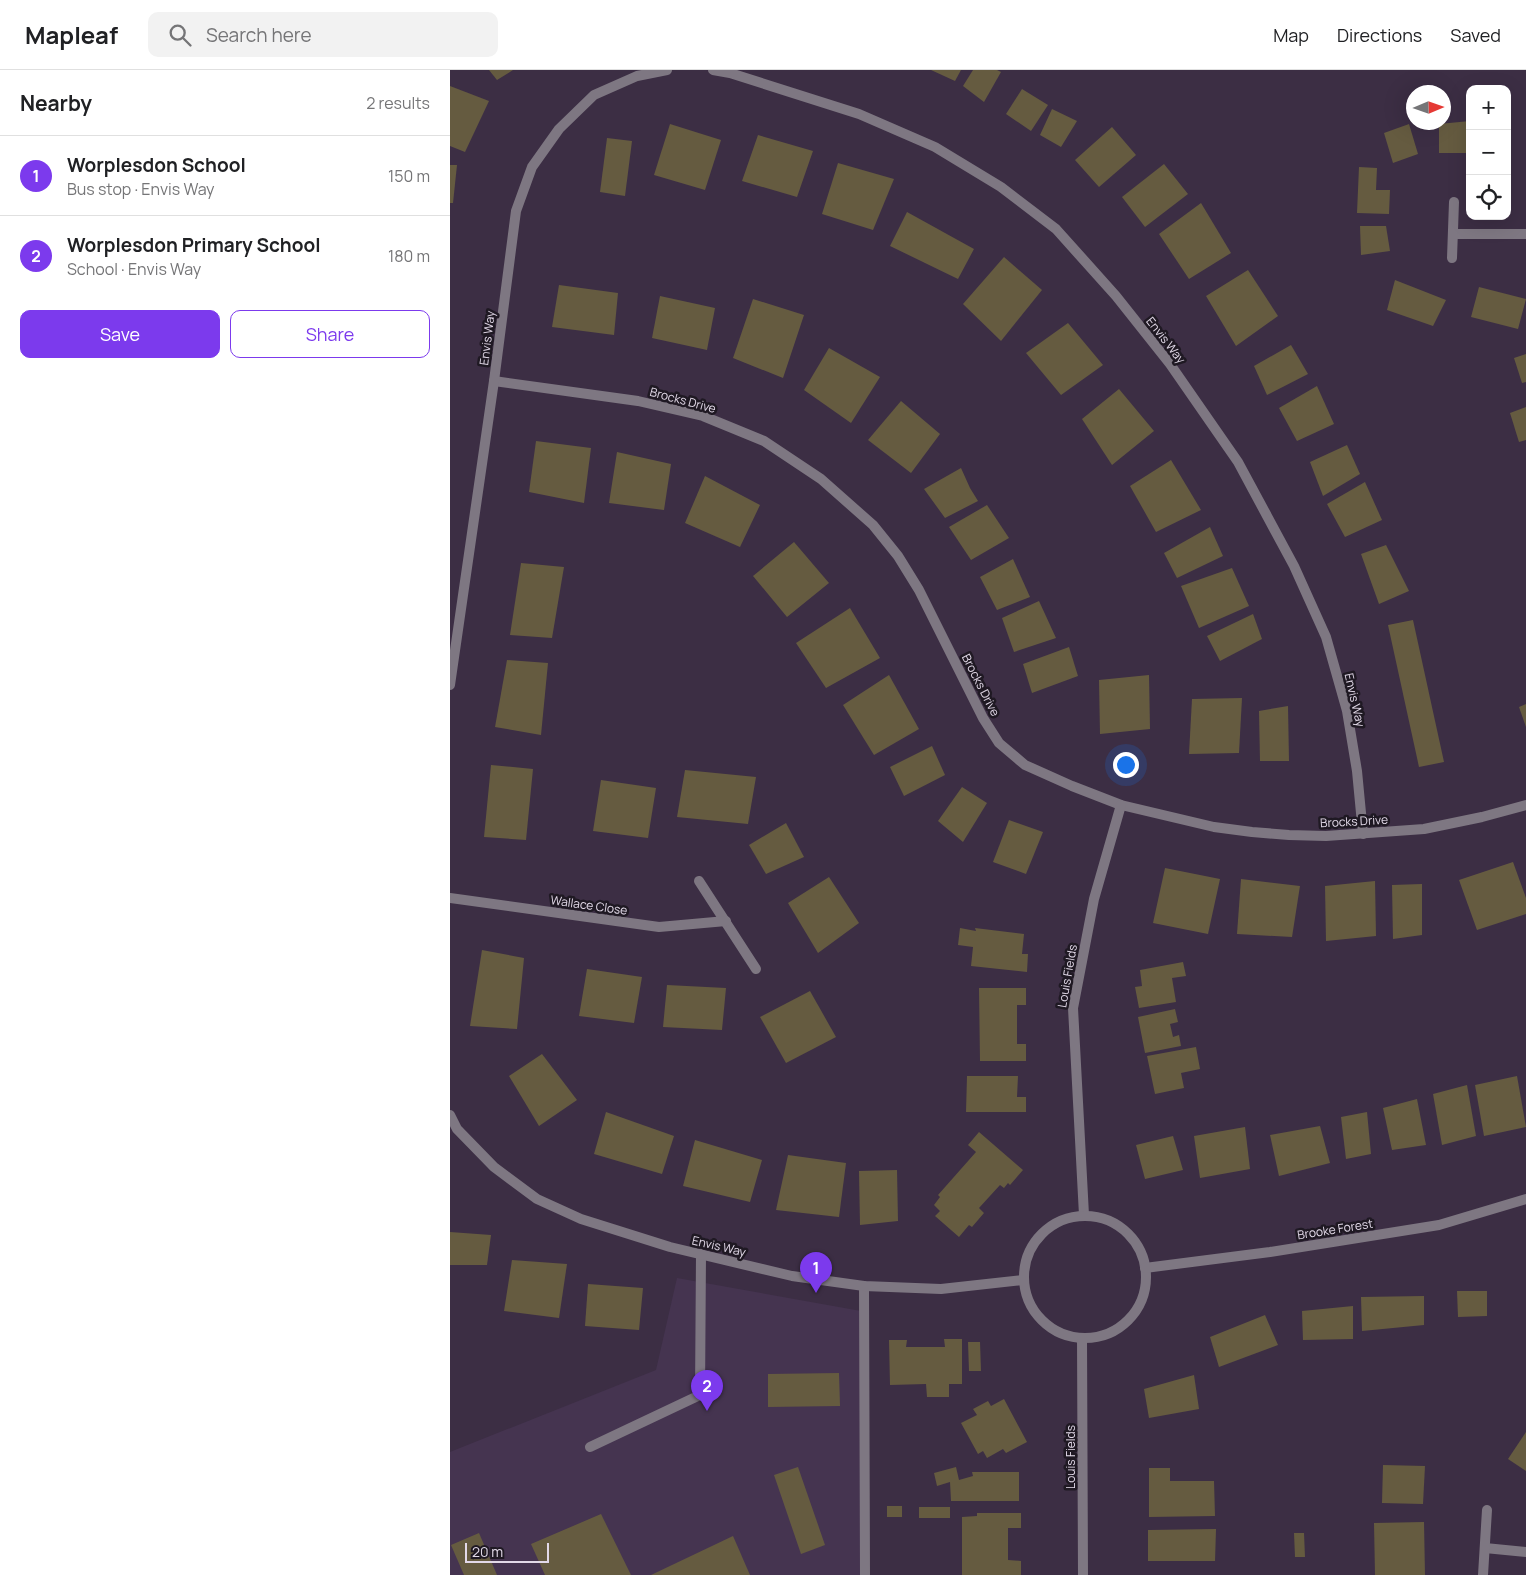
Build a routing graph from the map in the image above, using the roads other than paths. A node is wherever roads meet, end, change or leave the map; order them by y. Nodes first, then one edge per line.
1 (667, 70) edge
2 (713, 70) edge
3 (1454, 202) dead end
4 (1453, 234) junction
5 (1526, 234) edge
6 (1452, 258) dead end
7 (494, 381) junction
8 (450, 685) edge
9 (1121, 805) junction
10 (1526, 805) edge
11 (1363, 834) junction
12 (699, 881) dead end
13 (450, 898) edge
14 (726, 921) junction
15 (756, 969) dead end
16 (450, 1115) edge
17 (1526, 1199) edge
18 (1084, 1215) junction
19 (701, 1254) junction
20 (1145, 1268) junction
21 (1023, 1280) junction
22 (864, 1286) junction
23 (1082, 1338) junction
24 (590, 1447) dead end
25 (1487, 1510) dead end
26 (1485, 1548) junction
27 (1526, 1552) edge
28 (865, 1575) edge
29 (1083, 1575) edge
30 (1483, 1575) edge

1 - 7 street, Envis Way
2 - 11 street, Envis Way
3 - 4 street
4 - 5 street
4 - 6 street
7 - 8 street, Envis Way
7 - 9 street, Brocks Drive
9 - 11 street, Brocks Drive
9 - 18 street, Louis Fields
10 - 11 street, Brocks Drive
12 - 14 street
13 - 14 street, Wallace Close
14 - 15 street
16 - 19 street, Envis Way
17 - 20 street, Brooke Forest
18 - 20 street
18 - 21 street
19 - 22 street, Envis Way
19 - 24 street
20 - 23 street
21 - 22 street, Envis Way
21 - 23 street
22 - 28 street
23 - 29 street, Louis Fields
25 - 26 street
26 - 27 street
26 - 30 street

